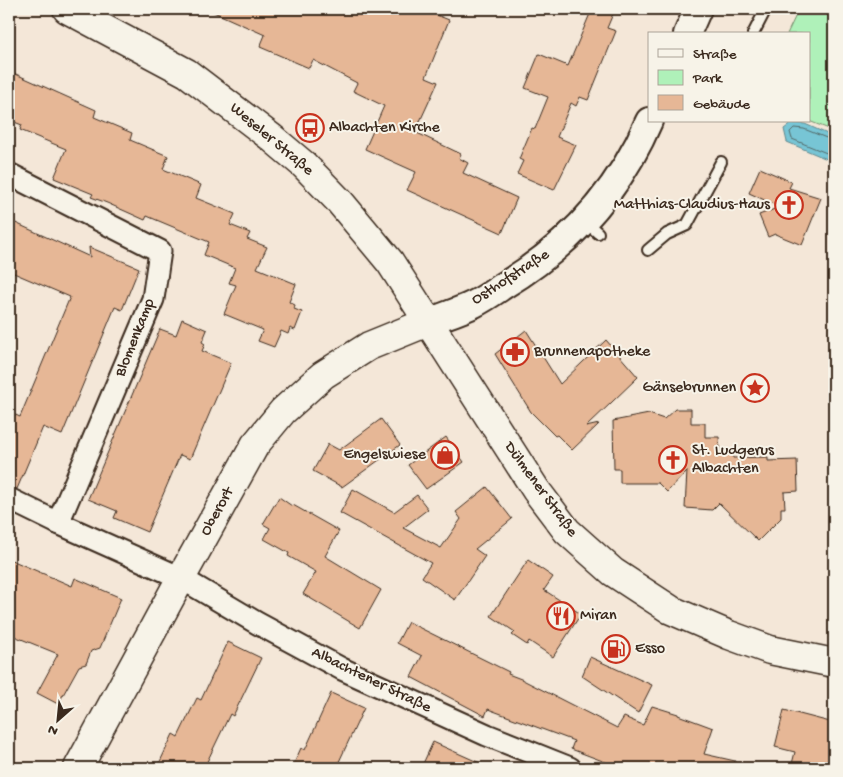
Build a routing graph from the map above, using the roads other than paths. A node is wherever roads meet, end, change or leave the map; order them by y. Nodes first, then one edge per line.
1 (68, 9) edge
2 (698, 9) edge
3 (766, 9) edge
4 (688, 32) edge
5 (754, 32) edge
6 (648, 122) edge
7 (721, 162) dead end
8 (9, 174) edge
9 (648, 250) dead end
10 (428, 322) junction
11 (9, 499) edge
12 (58, 523) junction
13 (180, 578) junction
14 (834, 663) edge
15 (78, 768) edge
16 (570, 768) edge

1 - 10 main road, Weseler Straße
2 - 4 street
3 - 5 lane
6 - 10 street, Osthofstraße
7 - 9 lane
8 - 12 street, Blomenkamp
10 - 13 main road, Oberort
10 - 14 main road, Dülmener Straße
11 - 12 street
12 - 13 street
13 - 15 main road, Oberort
13 - 16 street, Albachtener Straße

